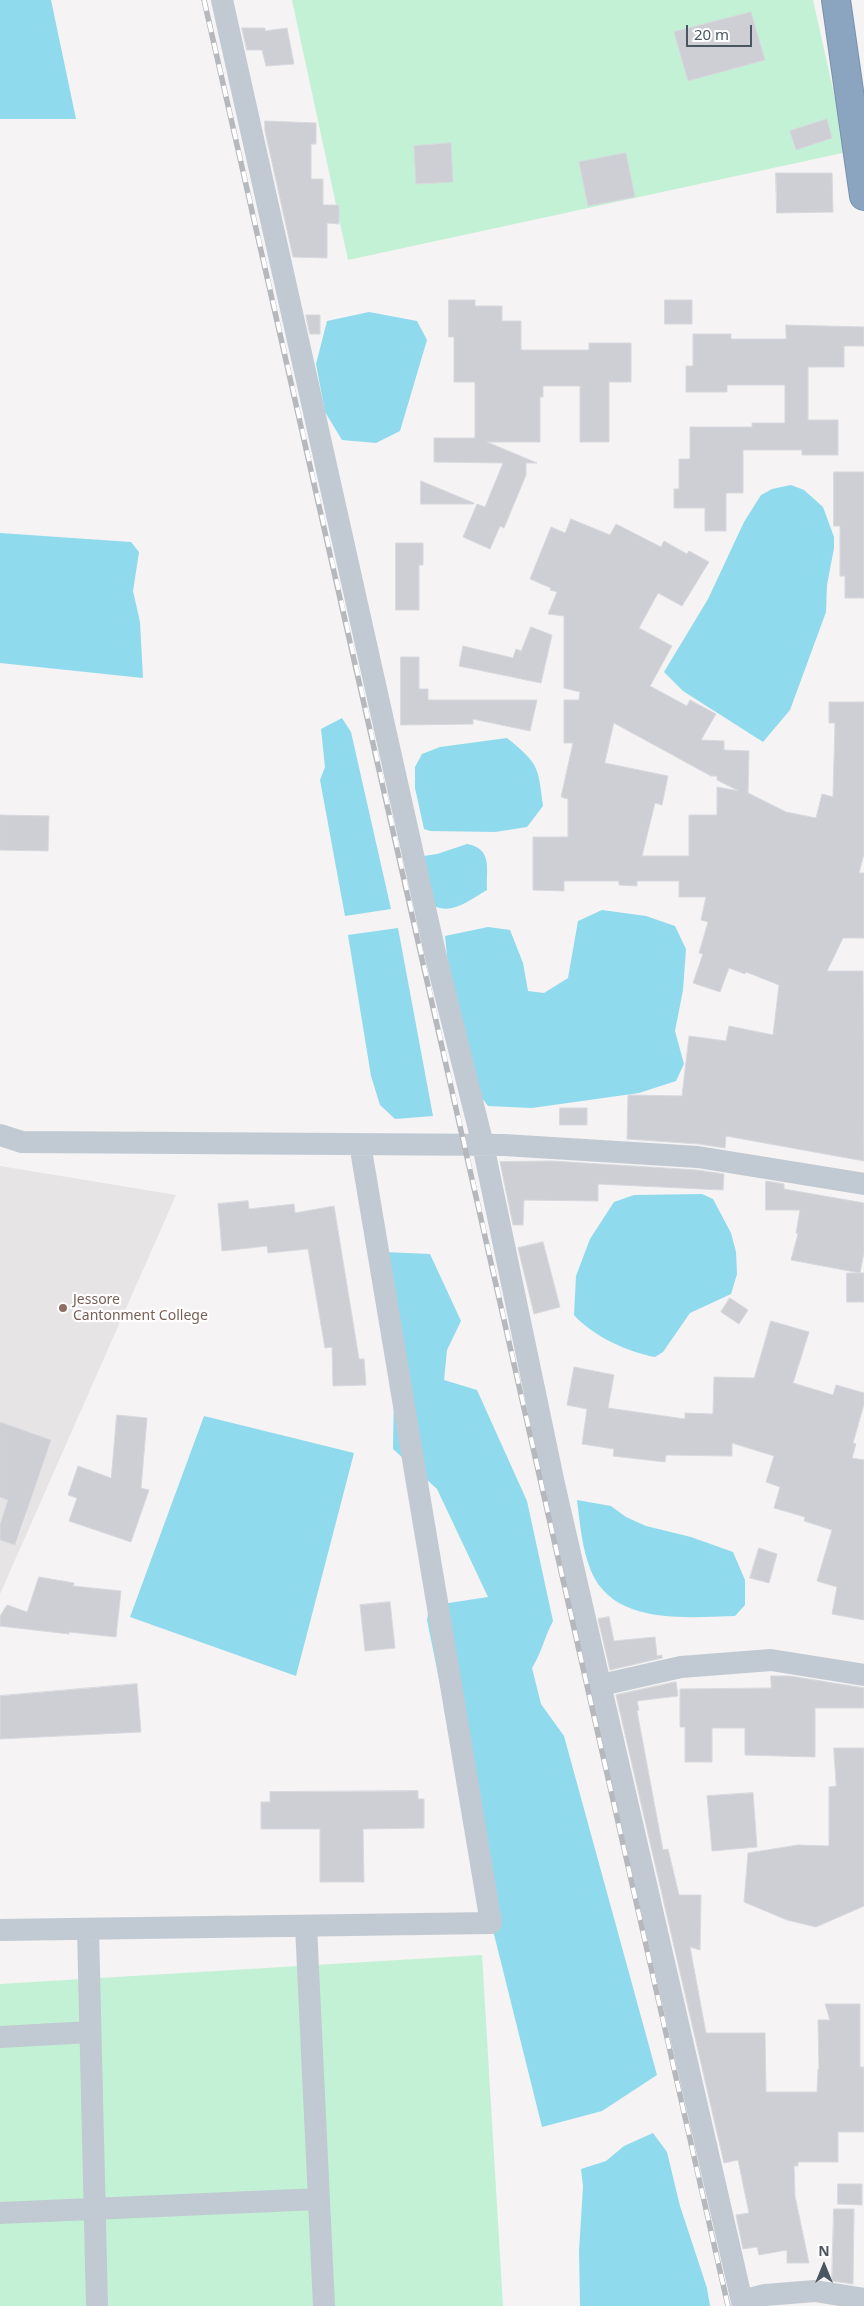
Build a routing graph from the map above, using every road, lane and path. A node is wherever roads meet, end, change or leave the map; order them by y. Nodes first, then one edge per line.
1 (222, 0) edge
2 (836, 0) edge
3 (864, 196) edge
4 (0, 1136) edge
5 (360, 1144) junction
6 (482, 1145) junction
7 (864, 1184) edge
8 (864, 1675) edge
9 (601, 1685) junction
10 (306, 1926) junction
11 (88, 1929) junction
12 (0, 1930) edge
13 (90, 2032) junction
14 (0, 2037) edge
15 (319, 2199) junction
16 (95, 2208) junction
17 (0, 2212) edge
18 (864, 2299) edge
19 (742, 2303) edge
20 (97, 2306) edge
21 (324, 2306) edge

1 - 6 street
2 - 3 highway
4 - 5 street
5 - 6 street
5 - 10 street
6 - 7 street
6 - 9 street
8 - 9 street
9 - 19 street
10 - 11 street
10 - 15 street
11 - 12 street
11 - 13 street
13 - 14 street
13 - 16 street
15 - 16 street
15 - 21 street
16 - 17 street
16 - 20 street
18 - 19 street

